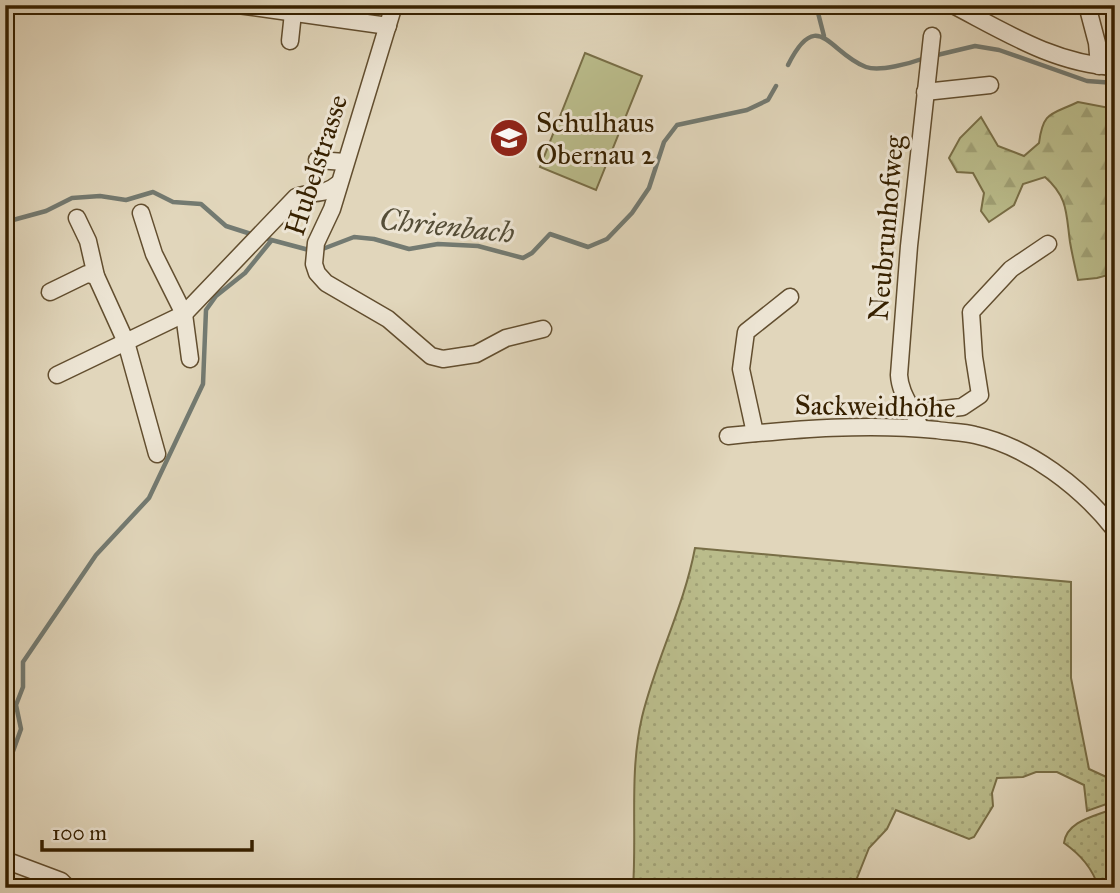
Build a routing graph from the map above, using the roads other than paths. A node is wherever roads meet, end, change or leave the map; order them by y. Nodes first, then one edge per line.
1 (238, 5) edge
2 (394, 5) edge
3 (953, 5) edge
4 (1087, 5) edge
5 (293, 13) junction
6 (360, 14) edge
7 (388, 26) junction
8 (932, 36) dead end
9 (290, 41) dead end
10 (1107, 67) edge
11 (990, 85) dead end
12 (925, 92) junction
13 (317, 160) dead end
14 (345, 162) junction
15 (338, 184) junction
16 (141, 213) dead end
17 (77, 218) dead end
18 (1048, 244) dead end
19 (96, 276) junction
20 (50, 292) dead end
21 (790, 297) dead end
22 (184, 313) junction
23 (543, 329) dead end
24 (125, 342) junction
25 (190, 359) dead end
26 (57, 375) dead end
27 (917, 420) junction
28 (755, 433) junction
29 (728, 436) dead end
30 (157, 454) dead end
31 (1115, 530) edge
32 (5, 860) edge
33 (68, 888) edge

1 - 5 street
2 - 7 street, Hubelstrasse
3 - 10 street
4 - 10 street
5 - 6 street
5 - 9 street
6 - 7 street
7 - 14 street, Hubelstrasse
8 - 12 street, Neubrunhofweg
11 - 12 street
12 - 27 street, Neubrunhofweg
13 - 14 street
14 - 15 street, Hubelstrasse
15 - 22 street
15 - 23 street, Hubelstrasse
16 - 22 street
17 - 19 street
18 - 27 street
19 - 20 street
19 - 24 street
21 - 28 street
22 - 24 street
22 - 25 street
24 - 26 street
24 - 30 street
27 - 28 street, Sackweidhöhe
27 - 31 street, Sackweidhöhe
28 - 29 street, Sackweidhöhe
32 - 33 street

